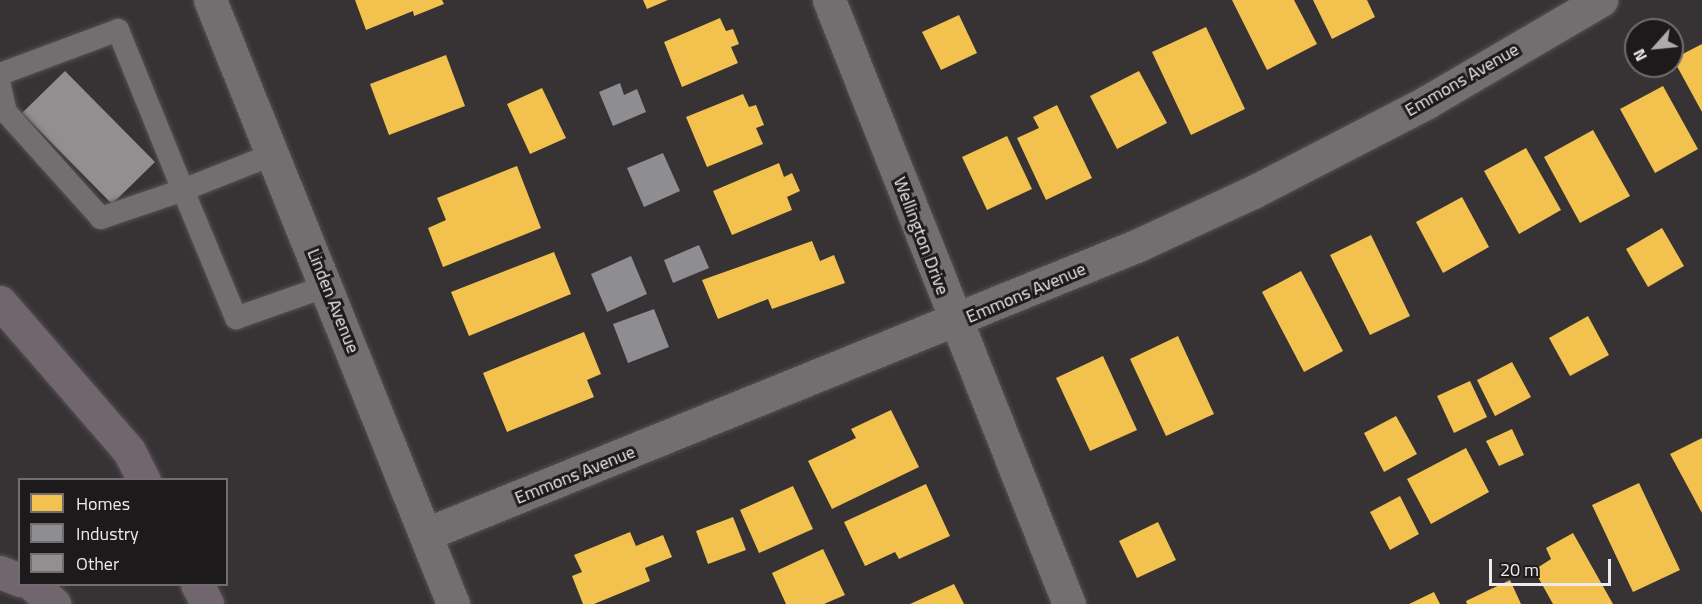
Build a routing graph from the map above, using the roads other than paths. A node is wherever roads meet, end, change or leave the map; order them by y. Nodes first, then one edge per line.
1 (210, 0) edge
2 (829, 0) edge
3 (1601, 0) edge
4 (0, 74) edge
5 (0, 86) edge
6 (274, 154) junction
7 (183, 190) junction
8 (327, 286) junction
9 (0, 302) edge
10 (955, 322) junction
11 (143, 478) edge
12 (426, 534) junction
13 (0, 572) edge
14 (18, 579) edge
15 (33, 586) edge
16 (198, 586) edge
17 (54, 604) edge
18 (207, 604) edge
19 (453, 604) edge
20 (1069, 604) edge

1 - 6 street, Linden Avenue
2 - 10 street, Wellington Drive
3 - 10 street, Emmons Avenue
4 - 7 lane
5 - 7 lane
6 - 7 lane
6 - 8 street, Linden Avenue
7 - 8 lane
8 - 12 street, Linden Avenue
9 - 11 highway
10 - 12 street, Emmons Avenue
10 - 20 street, Wellington Drive
12 - 19 street, Linden Avenue
13 - 14 highway
15 - 17 highway
16 - 18 highway

